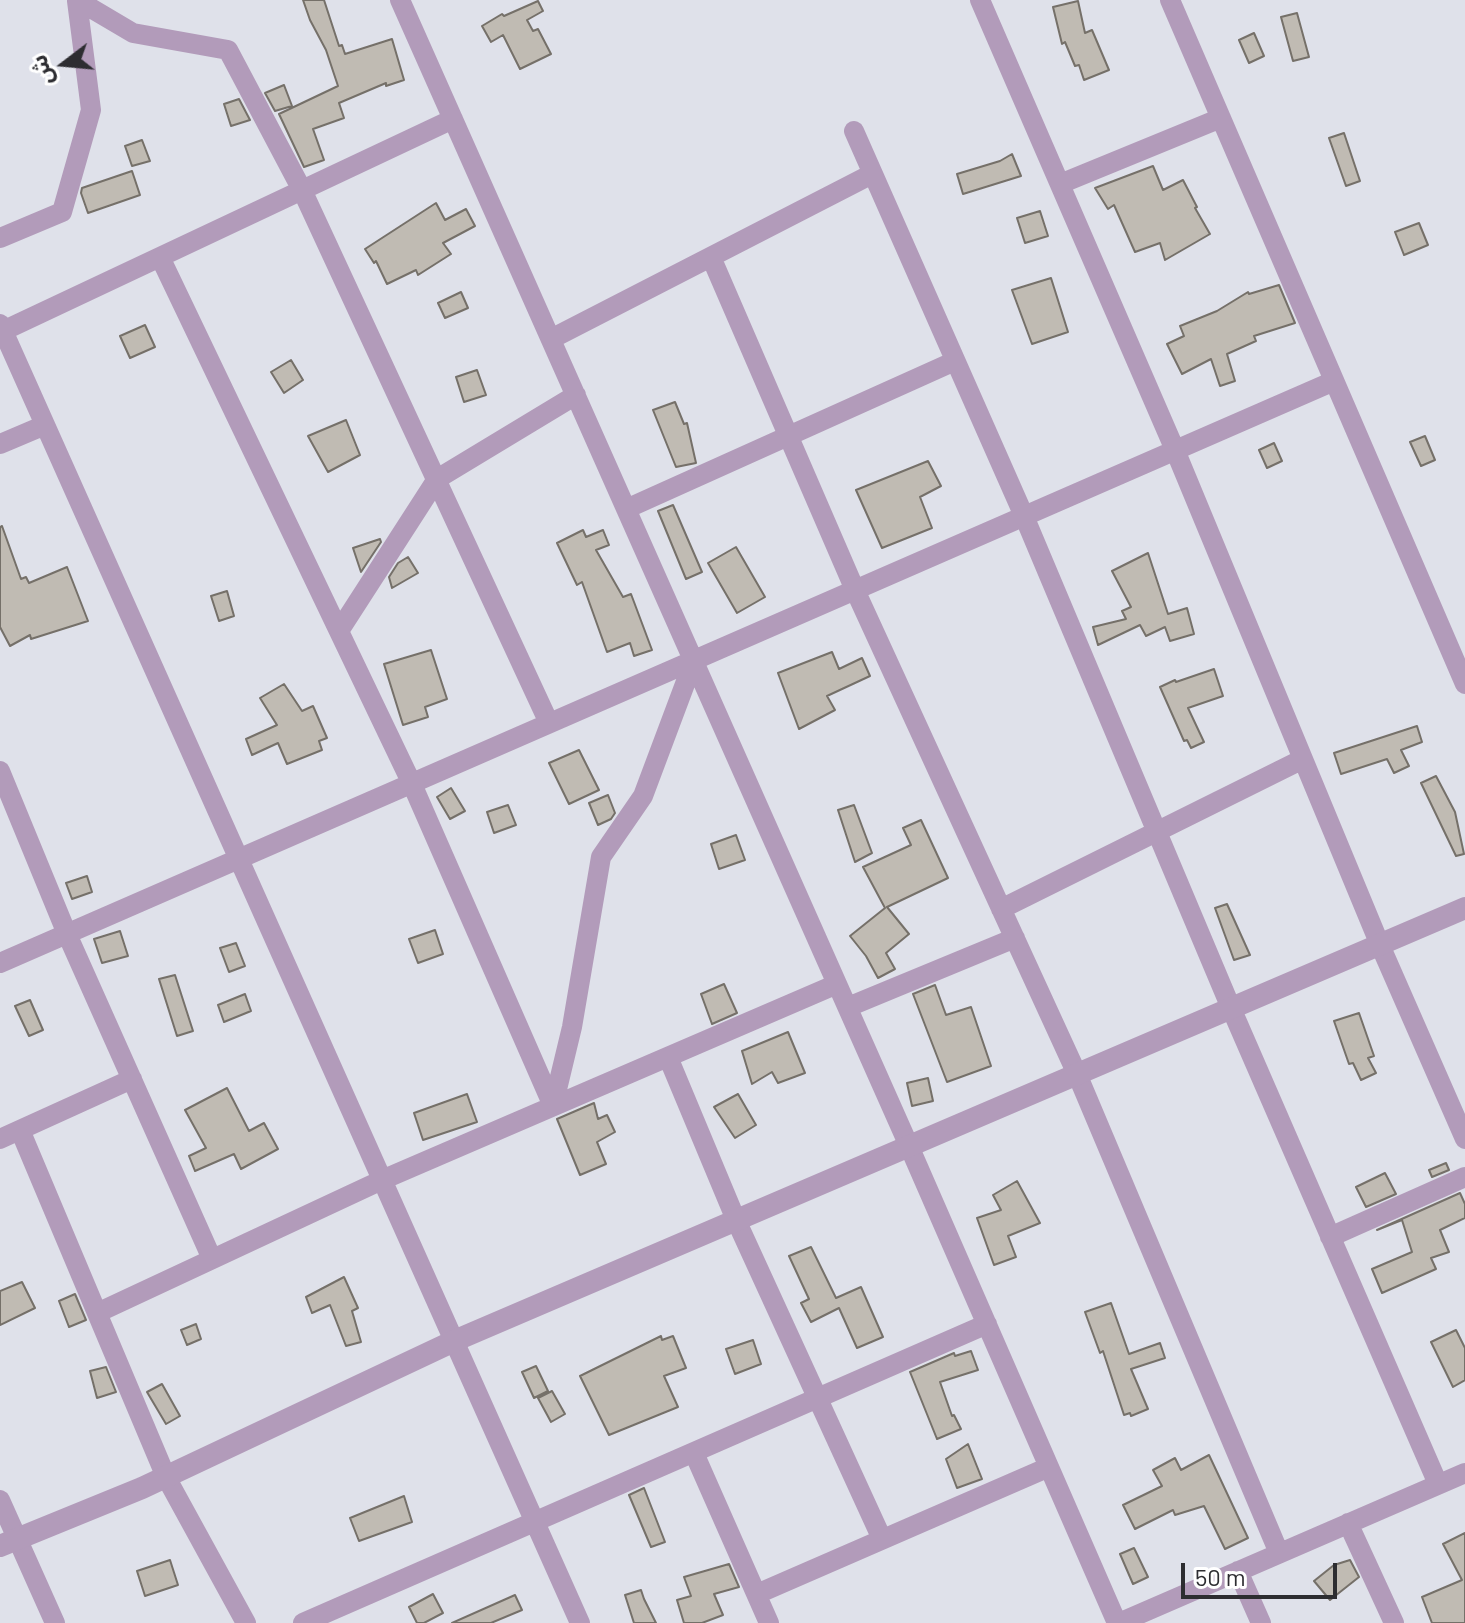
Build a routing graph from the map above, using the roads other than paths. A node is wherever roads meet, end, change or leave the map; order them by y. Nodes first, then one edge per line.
1 (77, 0) edge
2 (400, 0) edge
3 (980, 0) edge
4 (1170, 0) edge
5 (1221, 118) junction
6 (453, 119) junction
7 (854, 131) dead end
8 (872, 174) junction
9 (1060, 184) junction
10 (302, 190) junction
11 (0, 238) edge
12 (160, 257) junction
13 (711, 257) junction
14 (2, 327) edge
15 (551, 339) junction
16 (955, 361) junction
17 (1334, 381) junction
18 (576, 395) junction
19 (45, 425) junction
20 (788, 436) junction
21 (0, 444) edge
22 (1175, 450) junction
23 (437, 479) junction
24 (626, 509) junction
25 (1024, 516) junction
26 (855, 590) junction
27 (339, 631) junction
28 (694, 660) junction
29 (1465, 684) edge
30 (549, 723) junction
31 (1303, 759) junction
32 (1, 774) edge
33 (412, 784) junction
34 (1157, 832) junction
35 (239, 859) junction
36 (1465, 908) edge
37 (1001, 909) junction
38 (67, 934) junction
39 (1015, 938) junction
40 (1380, 945) junction
41 (0, 963) edge
42 (837, 984) junction
43 (848, 1007) junction
44 (1231, 1008) junction
45 (668, 1057) junction
46 (1077, 1074) junction
47 (132, 1079) junction
48 (553, 1106) junction
49 (20, 1130) junction
50 (0, 1139) edge
51 (1465, 1139) edge
52 (909, 1146) junction
53 (1465, 1177) edge
54 (382, 1180) junction
55 (736, 1220) junction
56 (1330, 1237) junction
57 (212, 1259) junction
58 (97, 1313) junction
59 (987, 1324) junction
60 (454, 1341) junction
61 (818, 1399) junction
62 (694, 1453) junction
63 (1049, 1467) junction
64 (1465, 1474) edge
65 (166, 1477) junction
66 (1438, 1484) junction
67 (0, 1500) edge
68 (536, 1523) junction
69 (1348, 1523) junction
70 (882, 1539) junction
71 (9, 1542) edge
72 (1279, 1553) junction
73 (1238, 1571) junction
74 (757, 1594) junction
75 (55, 1623) edge
76 (246, 1623) edge
77 (303, 1623) edge
78 (580, 1623) edge
79 (769, 1623) edge
80 (1118, 1623) edge
81 (1261, 1623) edge
82 (1394, 1623) edge

1 - 10 street
1 - 11 street
2 - 6 street
3 - 9 street
4 - 5 street
5 - 9 street
5 - 17 street
6 - 10 street
6 - 15 street
7 - 8 street
8 - 13 street
8 - 16 street
9 - 22 street
10 - 12 street
10 - 23 street
12 - 14 street
12 - 27 street
13 - 15 street
13 - 20 street
14 - 19 street
15 - 18 street
16 - 20 street
16 - 25 street
17 - 22 street
17 - 29 street
18 - 23 street
18 - 24 street
19 - 21 street
19 - 35 street
20 - 24 street
20 - 26 street
22 - 25 street
22 - 31 street
23 - 27 street
23 - 30 street
24 - 28 street
25 - 26 street
25 - 34 street
26 - 28 street
26 - 37 street
27 - 33 street
28 - 30 street
28 - 42 street
28 - 48 street
30 - 33 street
31 - 34 street
31 - 40 street
32 - 38 street
33 - 35 street
33 - 48 street
34 - 37 street
34 - 44 street
35 - 38 street
35 - 54 street
36 - 40 street
37 - 39 street
38 - 41 street
38 - 47 street
39 - 43 street
39 - 46 street
40 - 44 street
40 - 51 street
42 - 43 street
42 - 45 street
43 - 52 street
44 - 46 street
44 - 56 street
45 - 48 street
45 - 55 street
46 - 52 street
46 - 72 street
47 - 49 street
47 - 57 street
48 - 54 street
49 - 50 street
49 - 58 street
52 - 55 street
52 - 59 street
53 - 56 street
54 - 57 street
54 - 60 street
55 - 60 street
55 - 61 street
56 - 66 street
57 - 58 street
58 - 65 street
59 - 61 street
59 - 63 street
60 - 65 street
60 - 68 street
61 - 62 street
61 - 70 street
62 - 68 street
62 - 74 street
63 - 70 street
63 - 80 street
64 - 66 street
65 - 71 street
65 - 76 street
66 - 69 street
67 - 71 street
68 - 77 street
68 - 78 street
69 - 72 street
69 - 82 street
70 - 74 street
71 - 75 street
72 - 73 street
73 - 80 street
73 - 81 street
74 - 79 street

